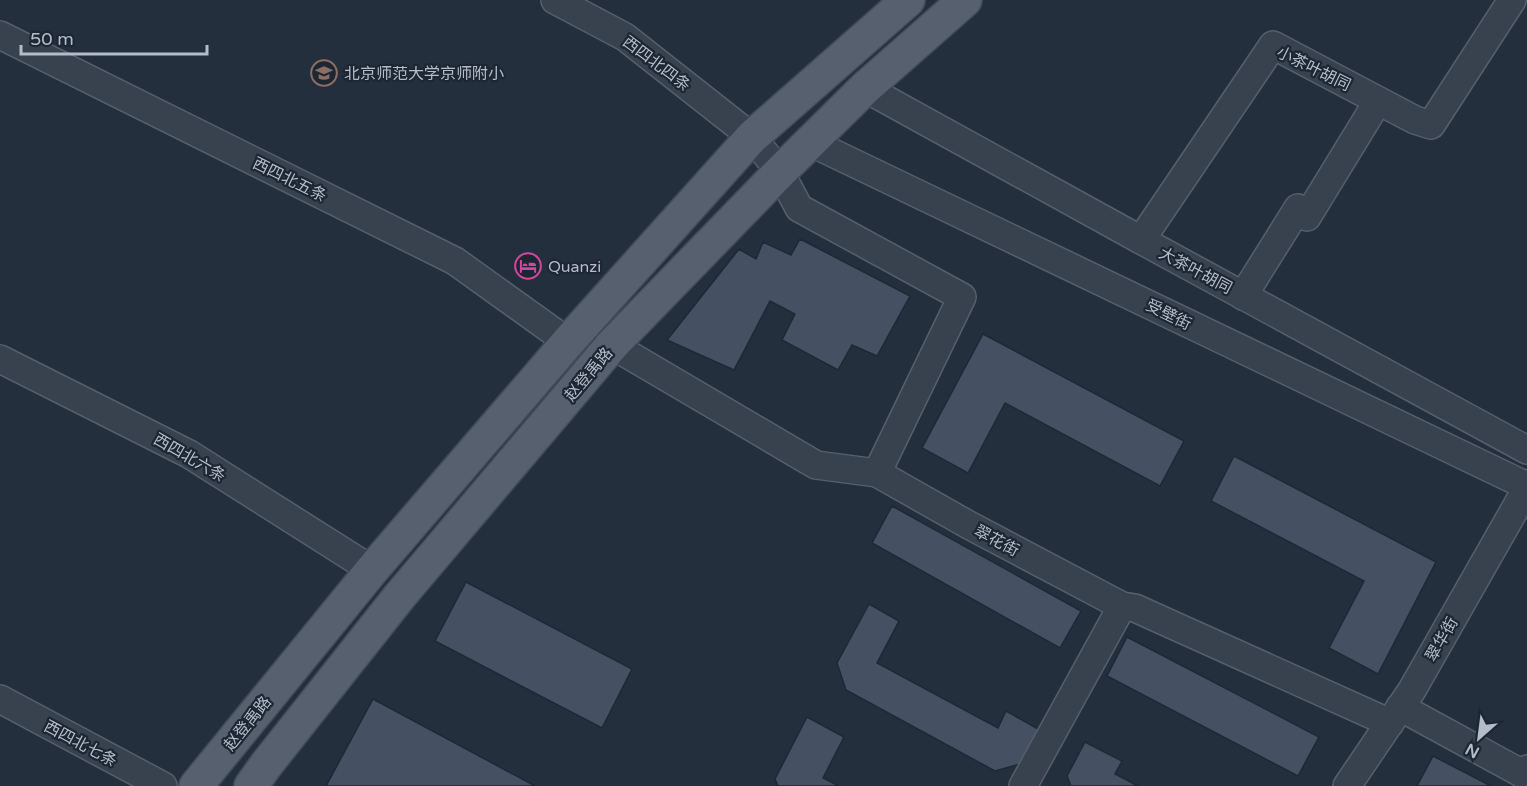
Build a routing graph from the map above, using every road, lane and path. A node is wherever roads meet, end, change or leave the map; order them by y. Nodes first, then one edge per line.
1 (555, 0) edge
2 (908, 0) edge
3 (965, 0) edge
4 (1512, 0) edge
5 (0, 35) edge
6 (866, 88) junction
7 (1378, 101) junction
8 (752, 137) junction
9 (810, 142) junction
10 (780, 172) junction
11 (1141, 240) junction
12 (1244, 296) junction
13 (568, 342) junction
14 (612, 345) junction
15 (0, 359) edge
16 (1527, 450) edge
17 (877, 473) junction
18 (1527, 487) edge
19 (372, 570) junction
20 (1122, 606) junction
21 (0, 699) edge
22 (1395, 715) junction
23 (1527, 769) edge
24 (163, 786) edge
25 (196, 786) edge
26 (251, 786) edge
27 (1023, 786) edge
28 (1347, 786) edge

1 - 8 street, 西四北四条
2 - 8 main road, 赵登禹路
3 - 6 main road, 赵登禹路
4 - 7 street, 小茶叶胡同
5 - 13 street, 西四北五条
6 - 9 main road, 赵登禹路
6 - 11 street, 大茶叶胡同
7 - 11 street, 小茶叶胡同
7 - 12 street
8 - 10 street, 西四北四条
8 - 13 main road, 赵登禹路
9 - 10 main road, 赵登禹路
9 - 18 street, 受壁街
10 - 14 main road, 赵登禹路
10 - 17 street, 西四北四条
11 - 12 street, 大茶叶胡同
12 - 16 street, 大茶叶胡同
13 - 19 main road, 赵登禹路
14 - 17 street, 翠花街
14 - 26 main road, 赵登禹路
15 - 19 street, 西四北六条
17 - 20 street, 翠花街
18 - 22 street, 翠华街
19 - 25 main road, 赵登禹路
20 - 22 street, 翠花街
20 - 27 street
21 - 24 street, 西四北七条
22 - 23 street, 翠花街
22 - 28 street, 翠华街

